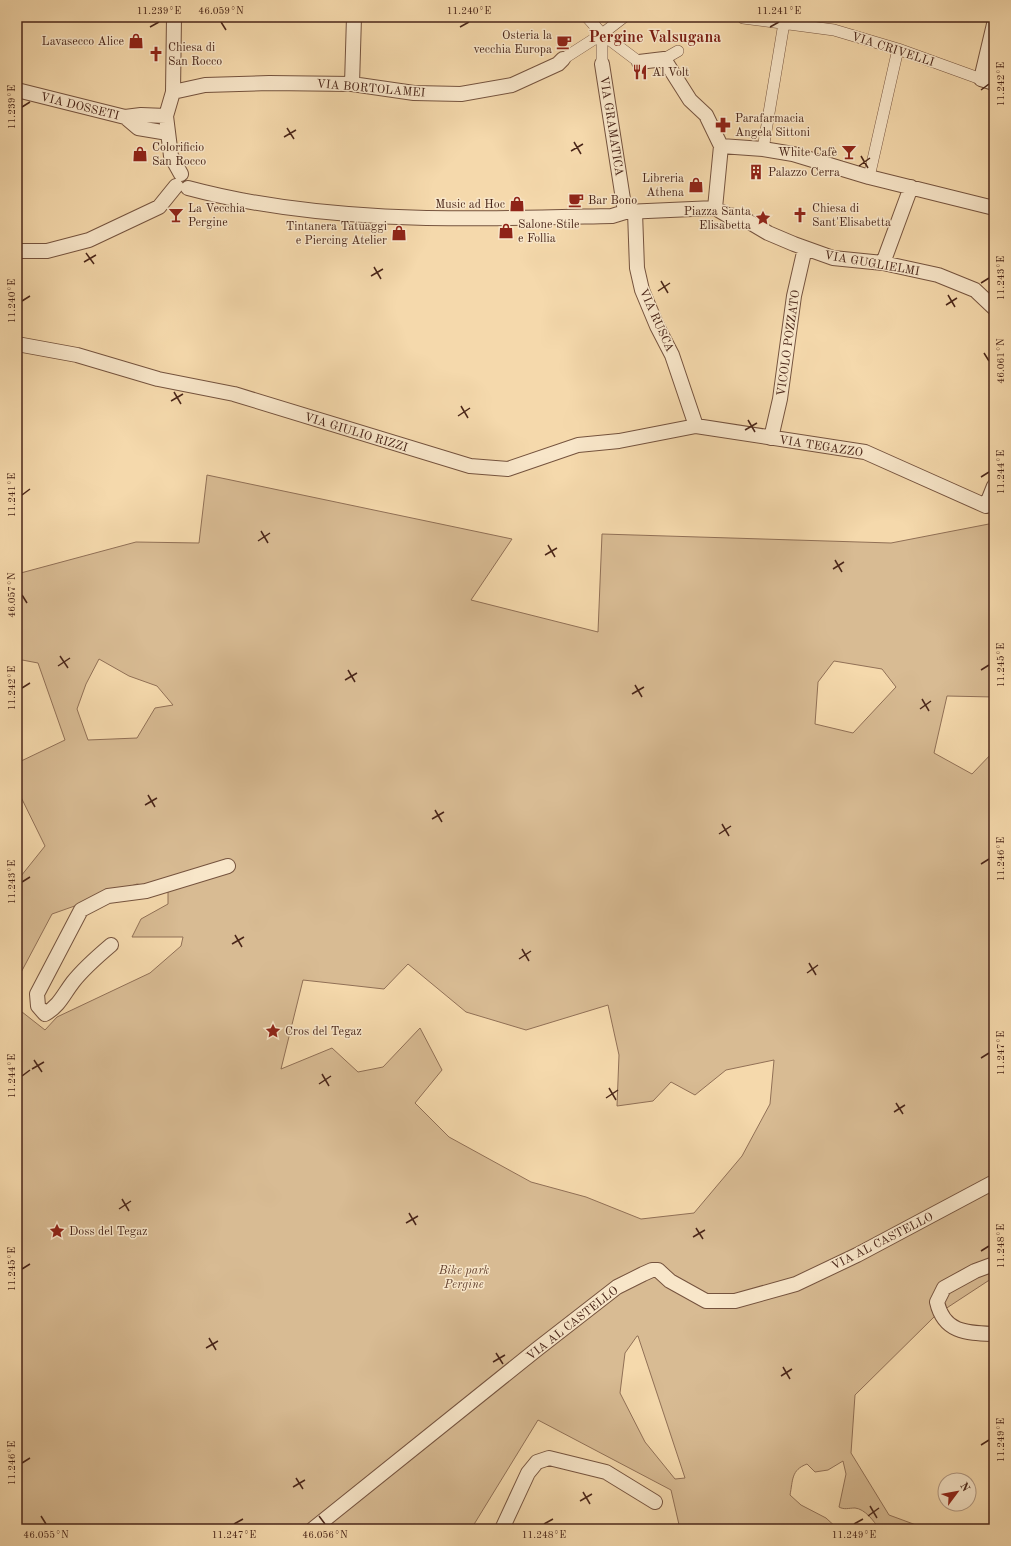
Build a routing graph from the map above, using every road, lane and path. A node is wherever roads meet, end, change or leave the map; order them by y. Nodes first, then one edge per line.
1 (174, 17) edge
2 (354, 17) edge
3 (587, 17) edge
4 (624, 17) edge
5 (743, 18) edge
6 (784, 23) junction
7 (994, 24) edge
8 (602, 34) junction
9 (898, 50) junction
10 (678, 51) dead end
11 (563, 59) joint
12 (664, 59) junction
13 (640, 62) joint
14 (602, 64) joint
15 (987, 81) edge
16 (352, 84) junction
17 (17, 90) edge
18 (173, 92) junction
19 (166, 116) junction
20 (125, 117) junction
21 (168, 133) junction
22 (720, 146) junction
23 (763, 149) junction
24 (869, 177) junction
25 (182, 183) junction
26 (911, 187) junction
27 (715, 208) junction
28 (994, 208) edge
29 (630, 212) junction
30 (805, 248) junction
31 (17, 251) edge
32 (883, 263) junction
33 (994, 308) edge
34 (17, 344) edge
35 (696, 426) junction
36 (771, 438) junction
37 (994, 486) edge
38 (228, 866) dead end
39 (111, 945) dead end
40 (994, 1182) edge
41 (994, 1264) edge
42 (994, 1334) edge
43 (655, 1502) dead end
44 (313, 1529) edge
45 (502, 1529) edge

1 - 18 street
2 - 16 street
3 - 8 street
4 - 8 street
5 - 6 street, VIA CRIVELLI
6 - 9 street, VIA CRIVELLI
6 - 23 street
7 - 15 street
8 - 11 street
8 - 13 street
8 - 14 street
9 - 15 street, VIA CRIVELLI
9 - 24 street
10 - 12 street
11 - 16 street, VIA BORTOLAMEI
12 - 13 street
12 - 22 street
14 - 29 street, VIA GRAMATICA
16 - 18 street, VIA BORTOLAMEI
17 - 20 street, VIA DOSSETI
18 - 19 street
19 - 20 street, VIA DOSSETI
19 - 21 street
20 - 21 street
21 - 25 street
22 - 23 street
22 - 27 street
23 - 24 street
24 - 26 street
25 - 29 street
25 - 31 street
26 - 28 street
26 - 32 street
27 - 29 street
27 - 30 street, VIA GUGLIELMI
29 - 35 street, VIA RUSCA
30 - 32 street, VIA GUGLIELMI
30 - 36 street, VICOLO POZZATO
32 - 33 street, VIA GUGLIELMI
34 - 35 street, VIA GIULIO RIZZI
35 - 36 street, VIA TEGAZZO
36 - 37 street, VIA TEGAZZO
38 - 39 street
40 - 44 street, VIA AL CASTELLO
41 - 42 street
43 - 45 street

